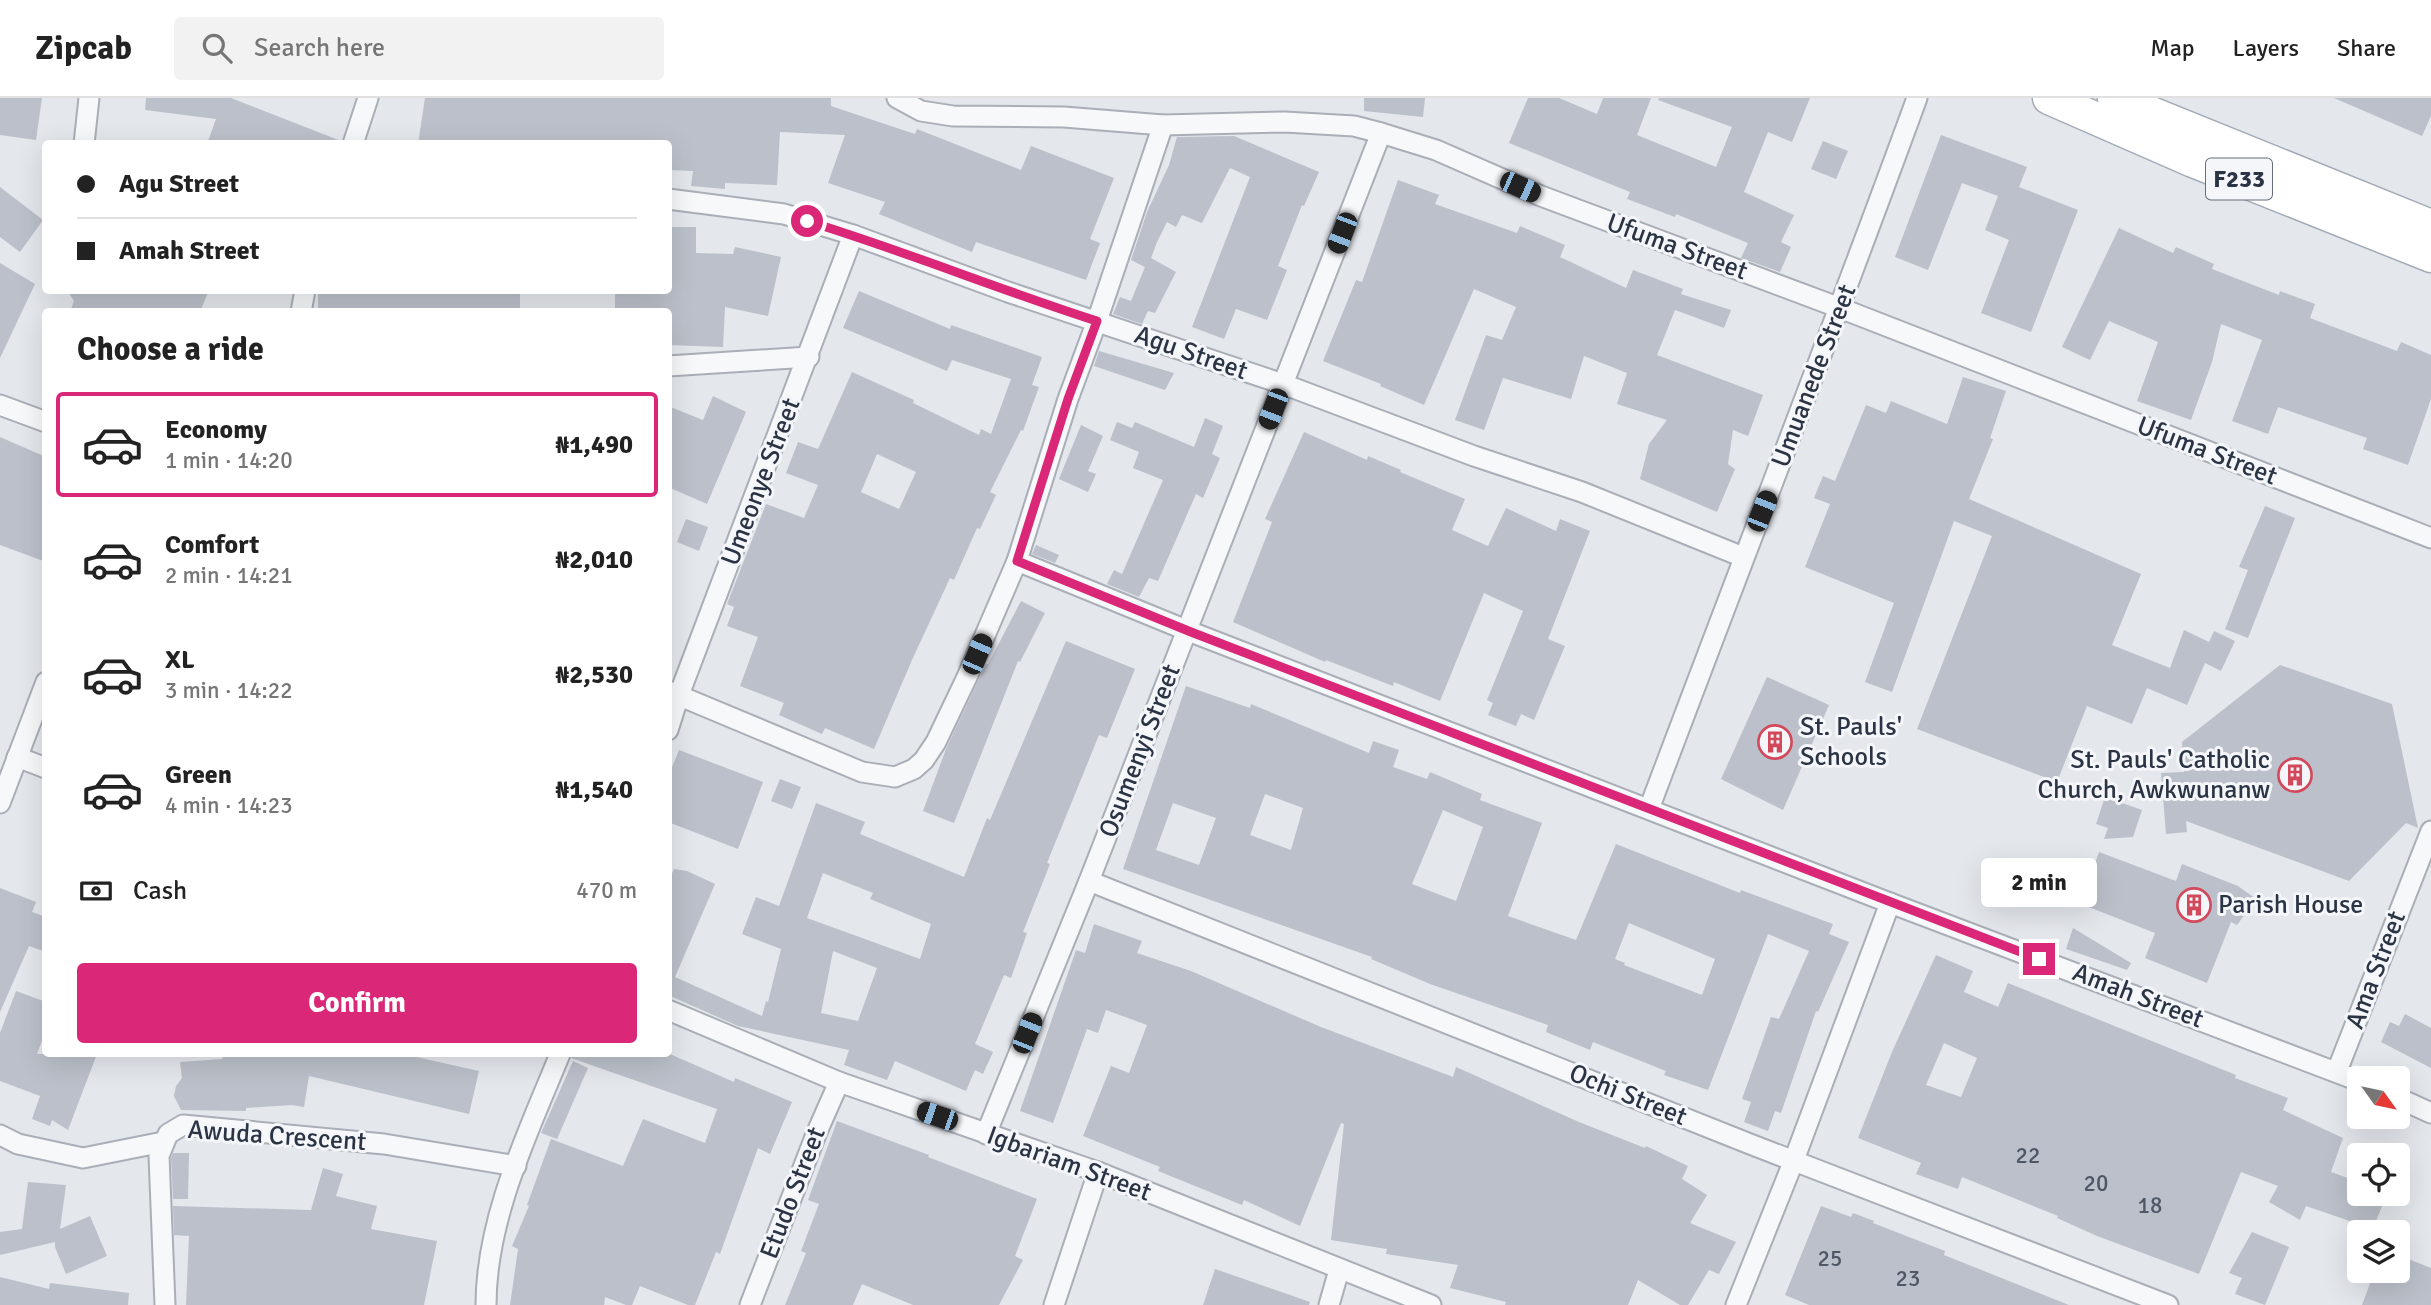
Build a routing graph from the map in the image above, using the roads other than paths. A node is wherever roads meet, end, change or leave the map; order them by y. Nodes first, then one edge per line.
1 (89, 98) edge
2 (368, 98) edge
3 (897, 98) edge
4 (1917, 98) edge
5 (2049, 98) edge
6 (2114, 98) edge
7 (1163, 125) junction
8 (1381, 133) junction
9 (84, 140) edge
10 (354, 140) edge
11 (672, 200) edge
12 (2431, 226) edge
13 (853, 235) junction
14 (2431, 256) edge
15 (1840, 308) junction
16 (1097, 321) junction
17 (809, 357) junction
18 (672, 366) edge
19 (1283, 384) junction
20 (0, 405) edge
21 (42, 421) edge
22 (2431, 538) edge
23 (1743, 558) junction
24 (1017, 561) junction
25 (1187, 631) junction
26 (42, 692) edge
27 (674, 693) edge
28 (17, 757) junction
29 (42, 766) edge
30 (0, 803) edge
31 (1649, 809) junction
32 (2431, 831) edge
33 (1089, 881) junction
34 (1890, 903) junction
35 (672, 1012) edge
36 (560, 1057) edge
37 (2337, 1071) junction
38 (2347, 1076) edge
39 (839, 1082) junction
40 (2410, 1103) edge
41 (2431, 1113) edge
42 (986, 1134) junction
43 (0, 1135) edge
44 (163, 1142) junction
45 (1794, 1160) junction
46 (516, 1166) junction
47 (1098, 1172) junction
48 (1339, 1270) junction
49 (165, 1305) edge
50 (486, 1305) edge
51 (750, 1305) edge
52 (1054, 1305) edge
53 (1329, 1305) edge
54 (1431, 1305) edge
55 (1736, 1305) edge
56 (2168, 1305) edge

1 - 9 street
2 - 10 street
3 - 7 street, Ufuma Street
4 - 15 street, Umuanede Street
5 - 14 main road, F233
6 - 12 main road, F233
7 - 8 street, Ufuma Street
7 - 16 street
8 - 15 street, Ufuma Street
8 - 19 street, Osumenyi Street
11 - 13 street, Agu Street
13 - 16 street, Agu Street
13 - 17 street, Umeonye Street
15 - 22 street, Ufuma Street
15 - 23 street, Umuanede Street
16 - 19 street, Agu Street
16 - 24 street
17 - 18 street
17 - 27 street, Umeonye Street
19 - 23 street, Agu Street
19 - 25 street, Osumenyi Street
20 - 21 street
23 - 31 street, Umuanede Street
24 - 25 street, Amah Street
24 - 27 street
25 - 31 street, Amah Street
25 - 33 street, Osumenyi Street
26 - 28 street
28 - 29 street
28 - 30 street
31 - 34 street, Amah Street
32 - 37 street, Ama Street
33 - 42 street, Osumenyi Street
33 - 45 street, Ochi Street
34 - 37 street, Amah Street
34 - 45 street
35 - 39 street, Igbariam Street
36 - 46 street
37 - 38 street, Amah Street
39 - 42 street, Igbariam Street
39 - 51 street, Etudo Street
40 - 41 street
42 - 47 street, Igbariam Street
43 - 44 street
44 - 46 street, Awuda Crescent
44 - 49 street, Awuda Crescent
45 - 55 street
45 - 56 street, Ochi Street
46 - 50 street
47 - 48 street, Igbariam Street
47 - 52 street
48 - 53 street
48 - 54 street, Igbariam Street

